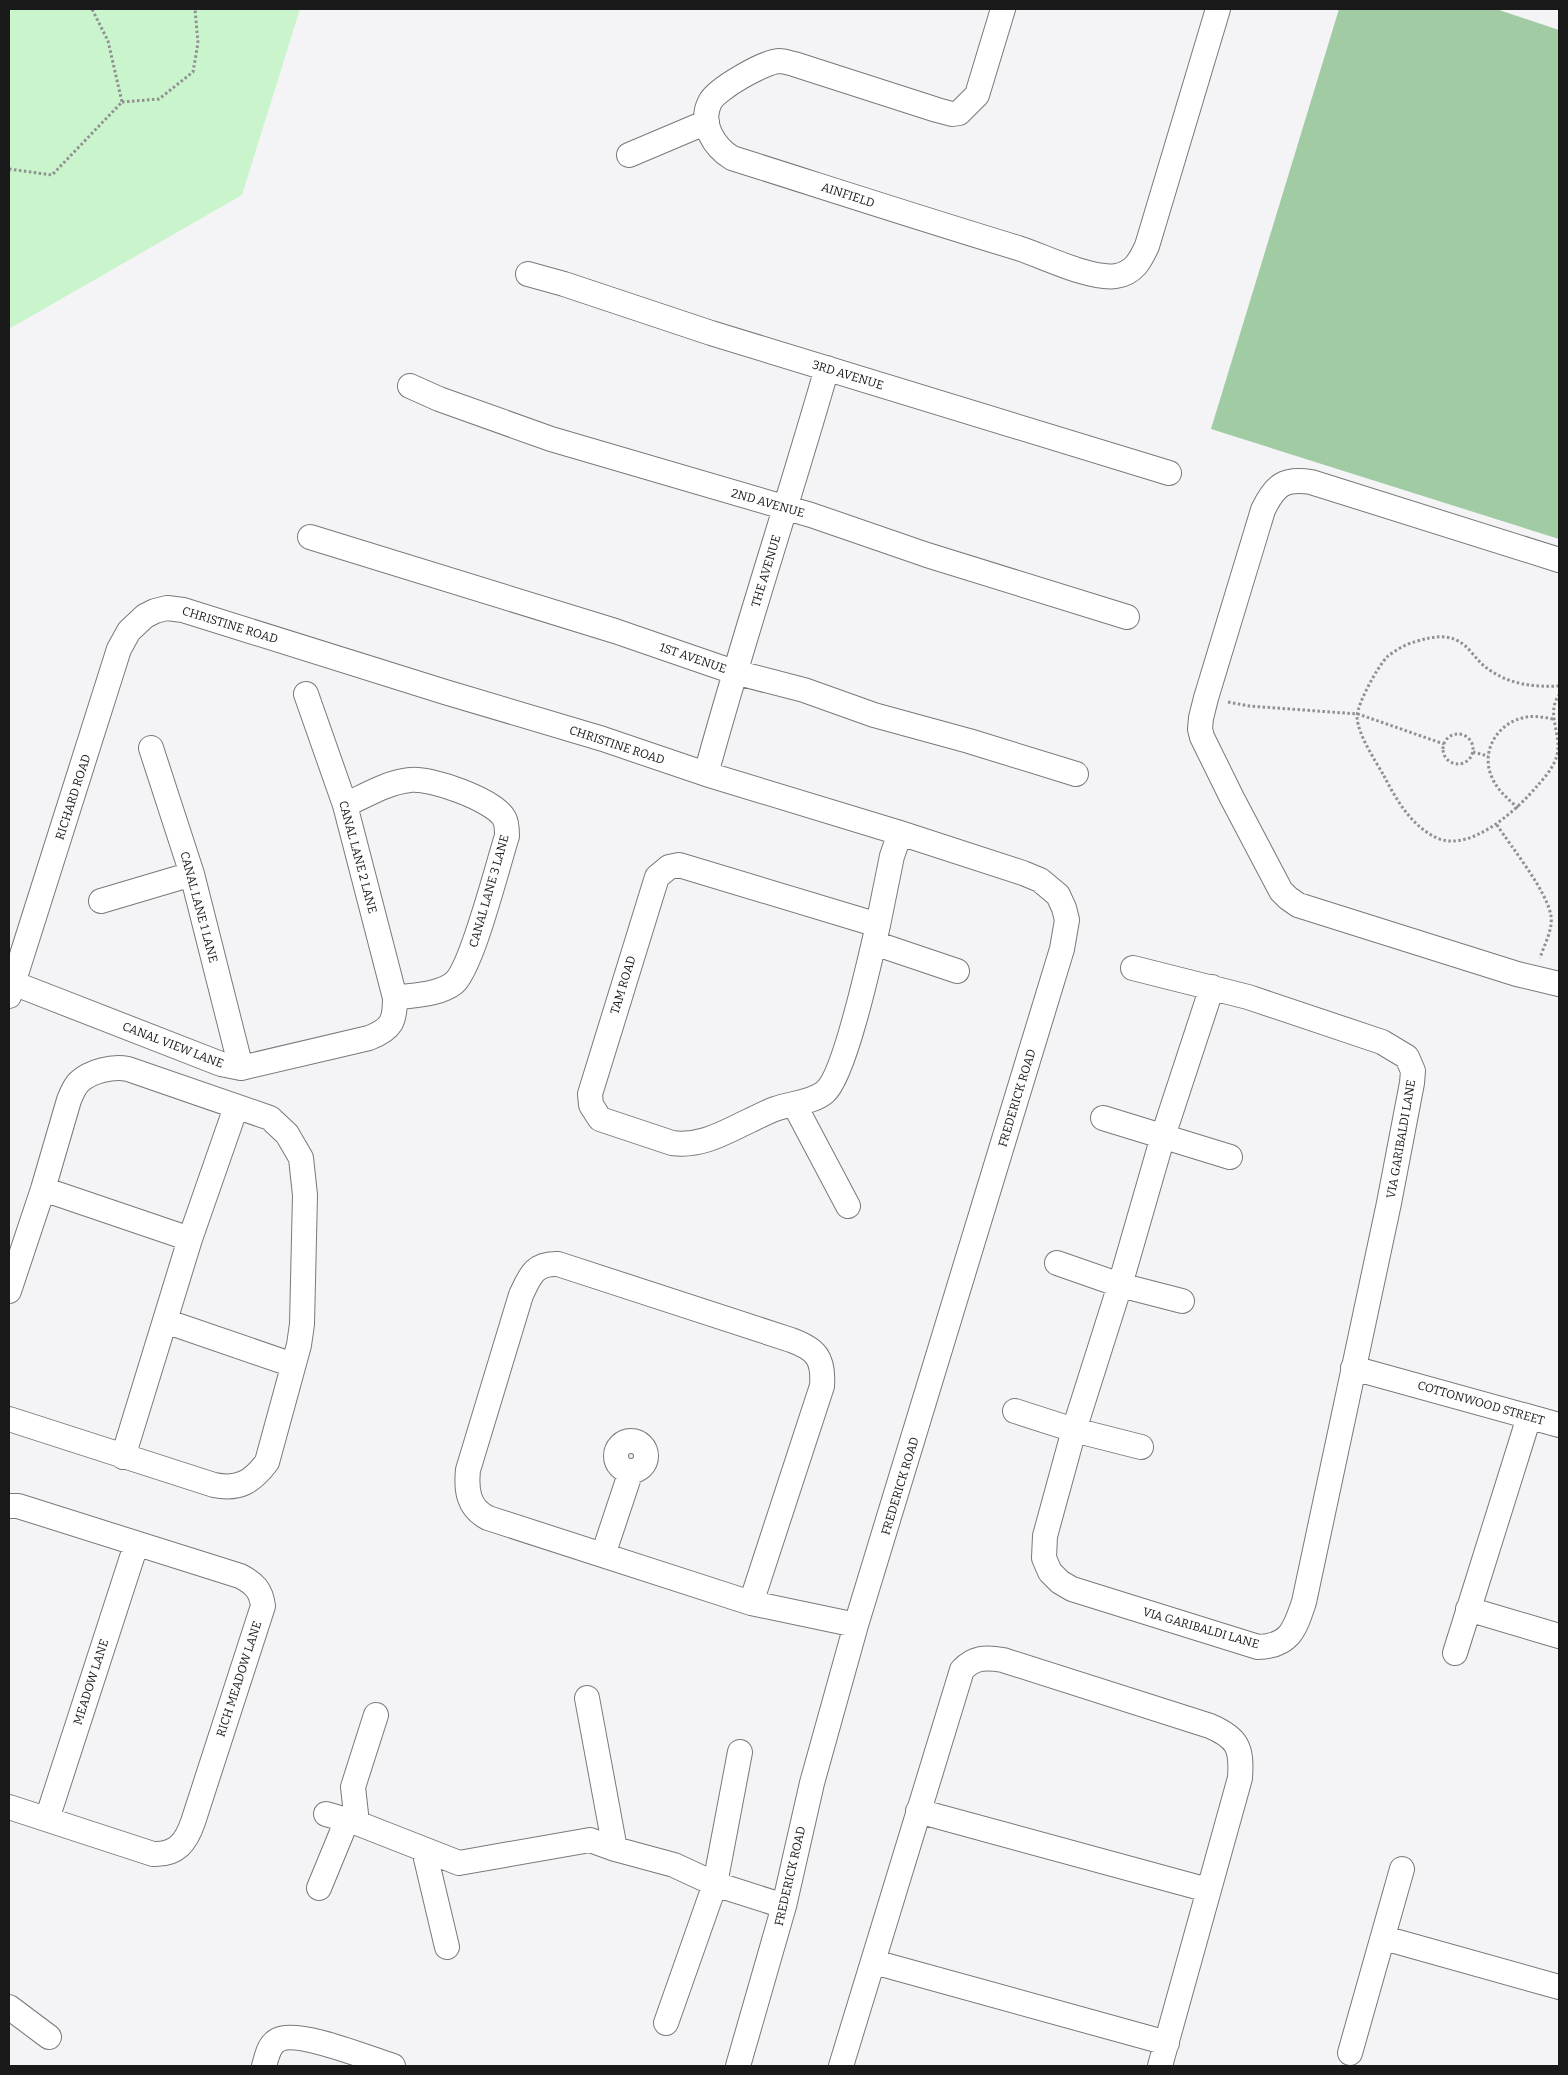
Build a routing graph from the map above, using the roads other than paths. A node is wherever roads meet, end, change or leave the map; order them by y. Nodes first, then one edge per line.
1 (1003, 9) edge
2 (1218, 9) edge
3 (707, 122) junction
4 (628, 155) dead end
5 (528, 274) dead end
6 (827, 368) junction
7 (410, 386) dead end
8 (1169, 473) dead end
9 (786, 508) junction
10 (310, 537) dead end
11 (1559, 560) edge
12 (155, 611) joint
13 (1127, 617) dead end
14 (734, 672) junction
15 (306, 694) dead end
16 (151, 748) dead end
17 (706, 774) junction
18 (1076, 774) dead end
19 (344, 805) junction
20 (900, 833) junction
21 (192, 874) junction
22 (101, 902) dead end
23 (1064, 908) joint
24 (876, 934) junction
25 (1133, 968) dead end
26 (957, 971) dead end
27 (1559, 984) edge
28 (1212, 987) junction
29 (11, 989) edge
30 (395, 998) junction
31 (392, 1023) joint
32 (241, 1068) junction
33 (794, 1104) junction
34 (236, 1107) junction
35 (1103, 1118) dead end
36 (1163, 1136) junction
37 (1230, 1157) dead end
38 (43, 1189) junction
39 (848, 1206) dead end
40 (190, 1239) junction
41 (1057, 1263) dead end
42 (1120, 1285) junction
43 (9, 1291) edge
44 (1182, 1301) dead end
45 (165, 1321) junction
46 (293, 1366) junction
47 (1353, 1368) junction
48 (1016, 1411) dead end
49 (1529, 1417) junction
50 (9, 1419) edge
51 (1559, 1425) edge
52 (1074, 1430) junction
53 (1141, 1447) dead end
54 (123, 1457) junction
55 (630, 1471) dead end
56 (9, 1506) edge
57 (136, 1545) junction
58 (604, 1555) junction
59 (751, 1603) junction
60 (1468, 1609) junction
61 (856, 1625) junction
62 (1559, 1636) edge
63 (1455, 1653) dead end
64 (587, 1698) dead end
65 (376, 1715) dead end
66 (740, 1752) dead end
67 (9, 1807) edge
68 (918, 1811) junction
69 (47, 1819) junction
70 (343, 1819) junction
71 (615, 1849) junction
72 (424, 1850) junction
73 (1402, 1869) dead end
74 (715, 1884) junction
75 (318, 1888) dead end
76 (1208, 1890) junction
77 (784, 1906) junction
78 (1384, 1938) junction
79 (447, 1947) dead end
80 (874, 1962) junction
81 (1559, 1987) edge
82 (9, 2007) edge
83 (666, 2023) dead end
84 (49, 2038) dead end
85 (1167, 2042) junction
86 (1350, 2054) dead end
87 (264, 2066) edge
88 (393, 2066) edge
89 (738, 2066) edge
90 (841, 2066) edge
91 (1160, 2066) edge

1 - 3 street
2 - 3 street, AINFIELD
3 - 4 street
5 - 6 street, 3RD AVENUE
6 - 8 street, 3RD AVENUE
6 - 9 street, THE AVENUE
7 - 9 street, 2ND AVENUE
9 - 13 street, 2ND AVENUE
9 - 14 street, THE AVENUE
10 - 14 street, 1ST AVENUE
11 - 27 street
12 - 17 street, CHRISTINE ROAD
12 - 29 street, RICHARD ROAD
14 - 17 street, THE AVENUE
14 - 18 street, 1ST AVENUE
15 - 19 street, CANAL LANE 2 LANE
16 - 21 street, CANAL LANE 1 LANE
17 - 20 street, CHRISTINE ROAD
19 - 30 street, CANAL LANE 2 LANE
19 - 30 street, CANAL LANE 3 LANE
20 - 23 street, CHRISTINE ROAD
20 - 24 street, TAM ROAD
21 - 22 street
21 - 32 street, CANAL LANE 1 LANE
23 - 61 street, FREDERICK ROAD
24 - 26 street, TAM ROAD
24 - 33 street, TAM ROAD
24 - 33 street, TAM ROAD
25 - 28 street, VIA GARIBALDI LANE
28 - 36 street, VIA GARIBALDI LANE
28 - 47 street, VIA GARIBALDI LANE
29 - 32 street, CANAL VIEW LANE
30 - 31 street, CANAL LANE 2 LANE
31 - 32 street, CANAL VIEW LANE
33 - 39 street
34 - 38 street
34 - 40 street
34 - 46 street
35 - 36 street
36 - 37 street
36 - 42 street, VIA GARIBALDI LANE
38 - 40 street
38 - 43 street
40 - 45 street
41 - 42 street
42 - 44 street
42 - 52 street, VIA GARIBALDI LANE
45 - 46 street
45 - 54 street
46 - 54 street
47 - 49 street, COTTONWOOD STREET
47 - 52 street, VIA GARIBALDI LANE
48 - 52 street
49 - 51 street, COTTONWOOD STREET
49 - 60 street
50 - 54 street
52 - 53 street
55 - 58 street
56 - 57 street, RICH MEADOW LANE
57 - 69 street, MEADOW LANE
57 - 69 street, RICH MEADOW LANE
58 - 59 street
58 - 59 street
59 - 61 street
60 - 62 street
60 - 63 street
61 - 77 street, FREDERICK ROAD
64 - 71 street
65 - 70 street
66 - 74 street
67 - 69 street, RICH MEADOW LANE
68 - 76 street
68 - 76 street
68 - 80 street
70 - 72 street
70 - 75 street
71 - 72 street
71 - 74 street
72 - 79 street
73 - 78 street
74 - 77 street
74 - 83 street
76 - 85 street
77 - 89 street, FREDERICK ROAD
78 - 81 street
78 - 86 street
80 - 85 street
80 - 90 street
82 - 84 street
85 - 91 street
87 - 88 street

